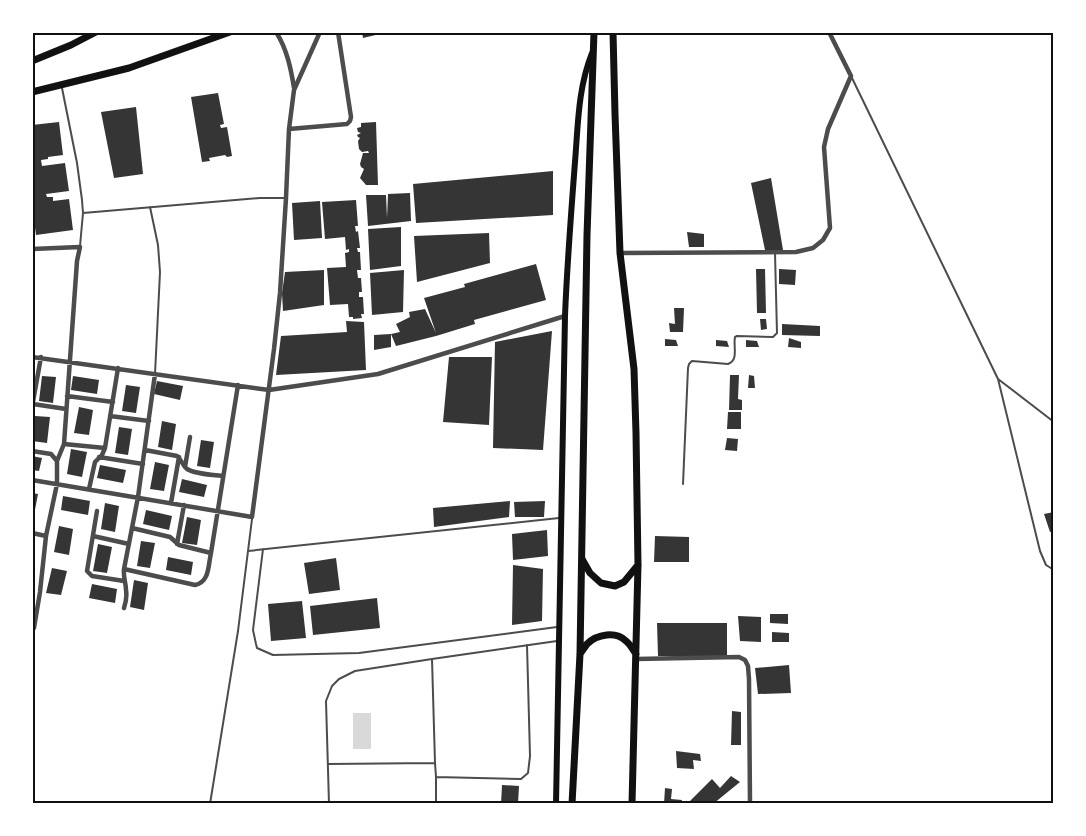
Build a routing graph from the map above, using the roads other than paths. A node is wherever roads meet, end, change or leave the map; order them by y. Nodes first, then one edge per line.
1 (96, 32) edge
2 (230, 32) edge
3 (276, 32) edge
4 (320, 32) edge
5 (338, 32) edge
6 (594, 32) edge
7 (613, 32) edge
8 (829, 32) edge
9 (221, 35) edge
10 (594, 50) junction
11 (32, 61) edge
12 (851, 76) junction
13 (62, 86) junction
14 (294, 90) junction
15 (32, 92) edge
16 (289, 128) junction
17 (286, 198) junction
18 (150, 207) junction
19 (83, 213) junction
20 (80, 246) junction
21 (32, 249) edge
22 (620, 253) junction
23 (775, 253) junction
24 (565, 316) junction
25 (32, 357) edge
26 (41, 357) junction
27 (69, 361) junction
28 (118, 368) junction
29 (155, 374) junction
30 (998, 379) junction
31 (238, 385) junction
32 (34, 388) edge
33 (269, 390) junction
34 (67, 396) junction
35 (113, 402) junction
36 (33, 405) edge
37 (66, 409) junction
38 (110, 416) junction
39 (149, 422) junction
40 (1054, 422) edge
41 (190, 437) dead end
42 (64, 444) junction
43 (105, 448) junction
44 (145, 450) junction
45 (32, 451) edge
46 (99, 457) junction
47 (179, 458) junction
48 (57, 462) junction
49 (143, 464) junction
50 (185, 467) junction
51 (223, 476) junction
52 (32, 480) edge
53 (57, 484) junction
54 (683, 484) dead end
55 (89, 489) junction
56 (138, 497) junction
57 (171, 503) junction
58 (184, 505) junction
59 (97, 511) dead end
60 (217, 511) junction
61 (252, 517) junction
62 (561, 518) junction
63 (132, 528) junction
64 (32, 534) edge
65 (46, 536) junction
66 (93, 536) junction
67 (129, 544) junction
68 (177, 544) junction
69 (263, 549) junction
70 (248, 551) junction
71 (210, 553) junction
72 (582, 559) junction
73 (638, 565) junction
74 (124, 569) junction
75 (1054, 570) edge
76 (124, 581) junction
77 (124, 608) dead end
78 (559, 626) junction
79 (34, 628) dead end
80 (559, 641) junction
81 (528, 645) junction
82 (580, 654) junction
83 (636, 657) junction
84 (432, 659) junction
85 (434, 762) junction
86 (328, 764) junction
87 (436, 778) junction
88 (210, 804) edge
89 (329, 804) edge
90 (436, 804) edge
91 (556, 804) edge
92 (572, 804) edge
93 (632, 804) edge
94 (750, 804) edge

1 - 11 main road
2 - 9 main road
3 - 14 street
4 - 14 street
5 - 16 street
6 - 10 main road
7 - 22 main road
8 - 12 street
9 - 13 main road
10 - 24 main road
10 - 72 main road
12 - 23 street
12 - 30 lane
13 - 15 main road
13 - 19 lane
14 - 16 street
16 - 17 street
17 - 18 lane
17 - 33 street
18 - 19 lane
18 - 29 lane
19 - 20 lane
20 - 21 street
20 - 27 street
22 - 23 street
22 - 73 main road
23 - 54 lane
24 - 33 street
24 - 62 main road
25 - 26 street
26 - 27 street
26 - 32 street
27 - 28 street
27 - 34 street
28 - 29 street
28 - 35 street
29 - 31 street
29 - 39 street
30 - 40 lane
30 - 75 lane
31 - 33 street
31 - 51 street
32 - 36 street
33 - 61 street
34 - 35 street
34 - 37 street
35 - 38 street
36 - 37 street
37 - 42 street
38 - 39 street
38 - 43 street
39 - 44 street
41 - 50 street
42 - 43 street
42 - 48 street
43 - 46 street
44 - 47 street
44 - 49 street
45 - 48 street
46 - 49 street
46 - 55 street
47 - 50 street
47 - 57 street
48 - 53 street
49 - 56 street
50 - 51 street
51 - 60 street
52 - 53 street
53 - 55 street
53 - 65 street
55 - 56 street
56 - 57 street
56 - 63 street
57 - 58 street
58 - 60 street
58 - 68 street
59 - 66 street
60 - 61 street
60 - 71 street
61 - 70 lane
62 - 69 lane
62 - 78 main road
63 - 67 street
63 - 68 street
64 - 65 street
65 - 79 street
66 - 67 street
66 - 76 street
67 - 74 street
68 - 71 street
69 - 70 lane
69 - 78 lane
70 - 88 lane
71 - 74 street
72 - 73 main road
72 - 82 main road
73 - 83 main road
74 - 76 street
76 - 77 street
78 - 80 main road
80 - 81 lane
80 - 91 main road
81 - 84 lane
81 - 87 lane
82 - 83 main road
82 - 92 main road
83 - 93 main road
83 - 94 street
84 - 85 lane
84 - 86 lane
85 - 86 lane
85 - 87 lane
86 - 89 lane
87 - 90 lane

